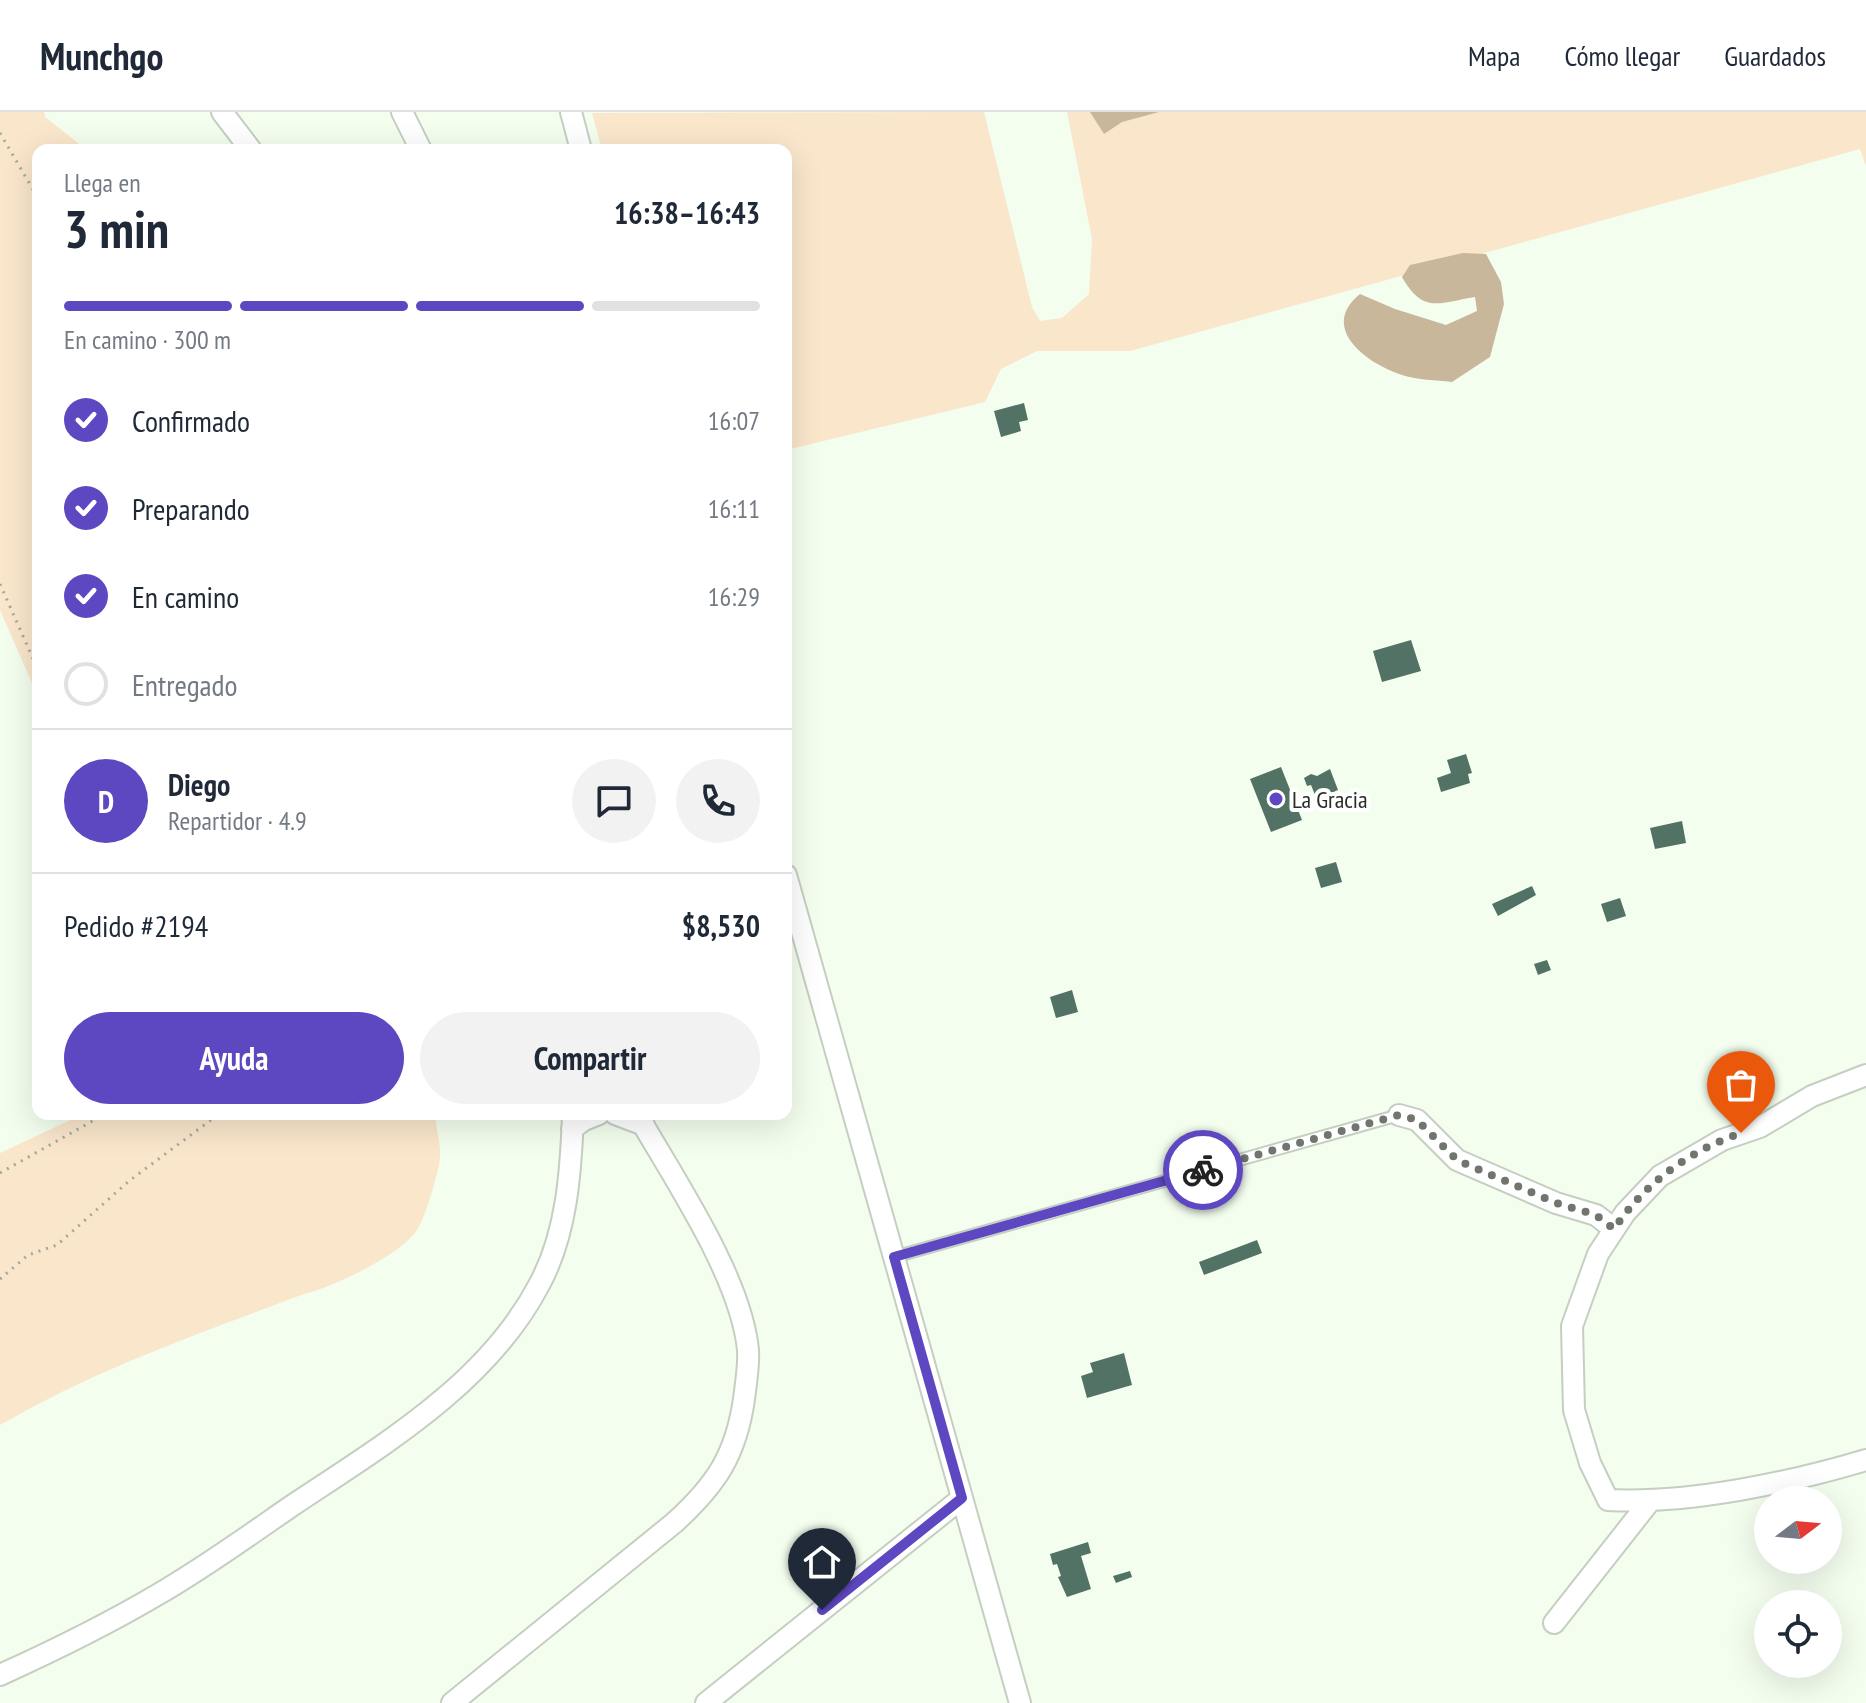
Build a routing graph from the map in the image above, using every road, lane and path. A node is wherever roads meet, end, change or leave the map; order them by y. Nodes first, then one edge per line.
1 (222, 112) edge
2 (402, 112) edge
3 (571, 112) edge
4 (0, 133) edge
5 (246, 144) edge
6 (418, 144) edge
7 (579, 144) edge
8 (32, 188) edge
9 (0, 584) edge
10 (32, 656) edge
11 (792, 896) edge
12 (1866, 1075) edge
13 (1399, 1115) joint
14 (94, 1120) edge
15 (211, 1120) edge
16 (640, 1120) edge
17 (573, 1122) edge
18 (0, 1173) edge
19 (1614, 1229) junction
20 (894, 1257) junction
21 (0, 1279) edge
22 (1866, 1460) edge
23 (962, 1498) junction
24 (1650, 1501) junction
25 (1554, 1623) dead end
26 (0, 1675) edge
27 (452, 1703) edge
28 (706, 1703) edge
29 (1020, 1703) edge

1 - 5 street
2 - 6 street
3 - 7 street
4 - 8 path
9 - 10 path
11 - 20 street
12 - 19 street
13 - 19 street
13 - 20 lane
14 - 18 path
15 - 21 path
16 - 27 street
17 - 26 street
19 - 24 street
20 - 23 street
22 - 24 street
23 - 28 street
23 - 29 street
24 - 25 street

